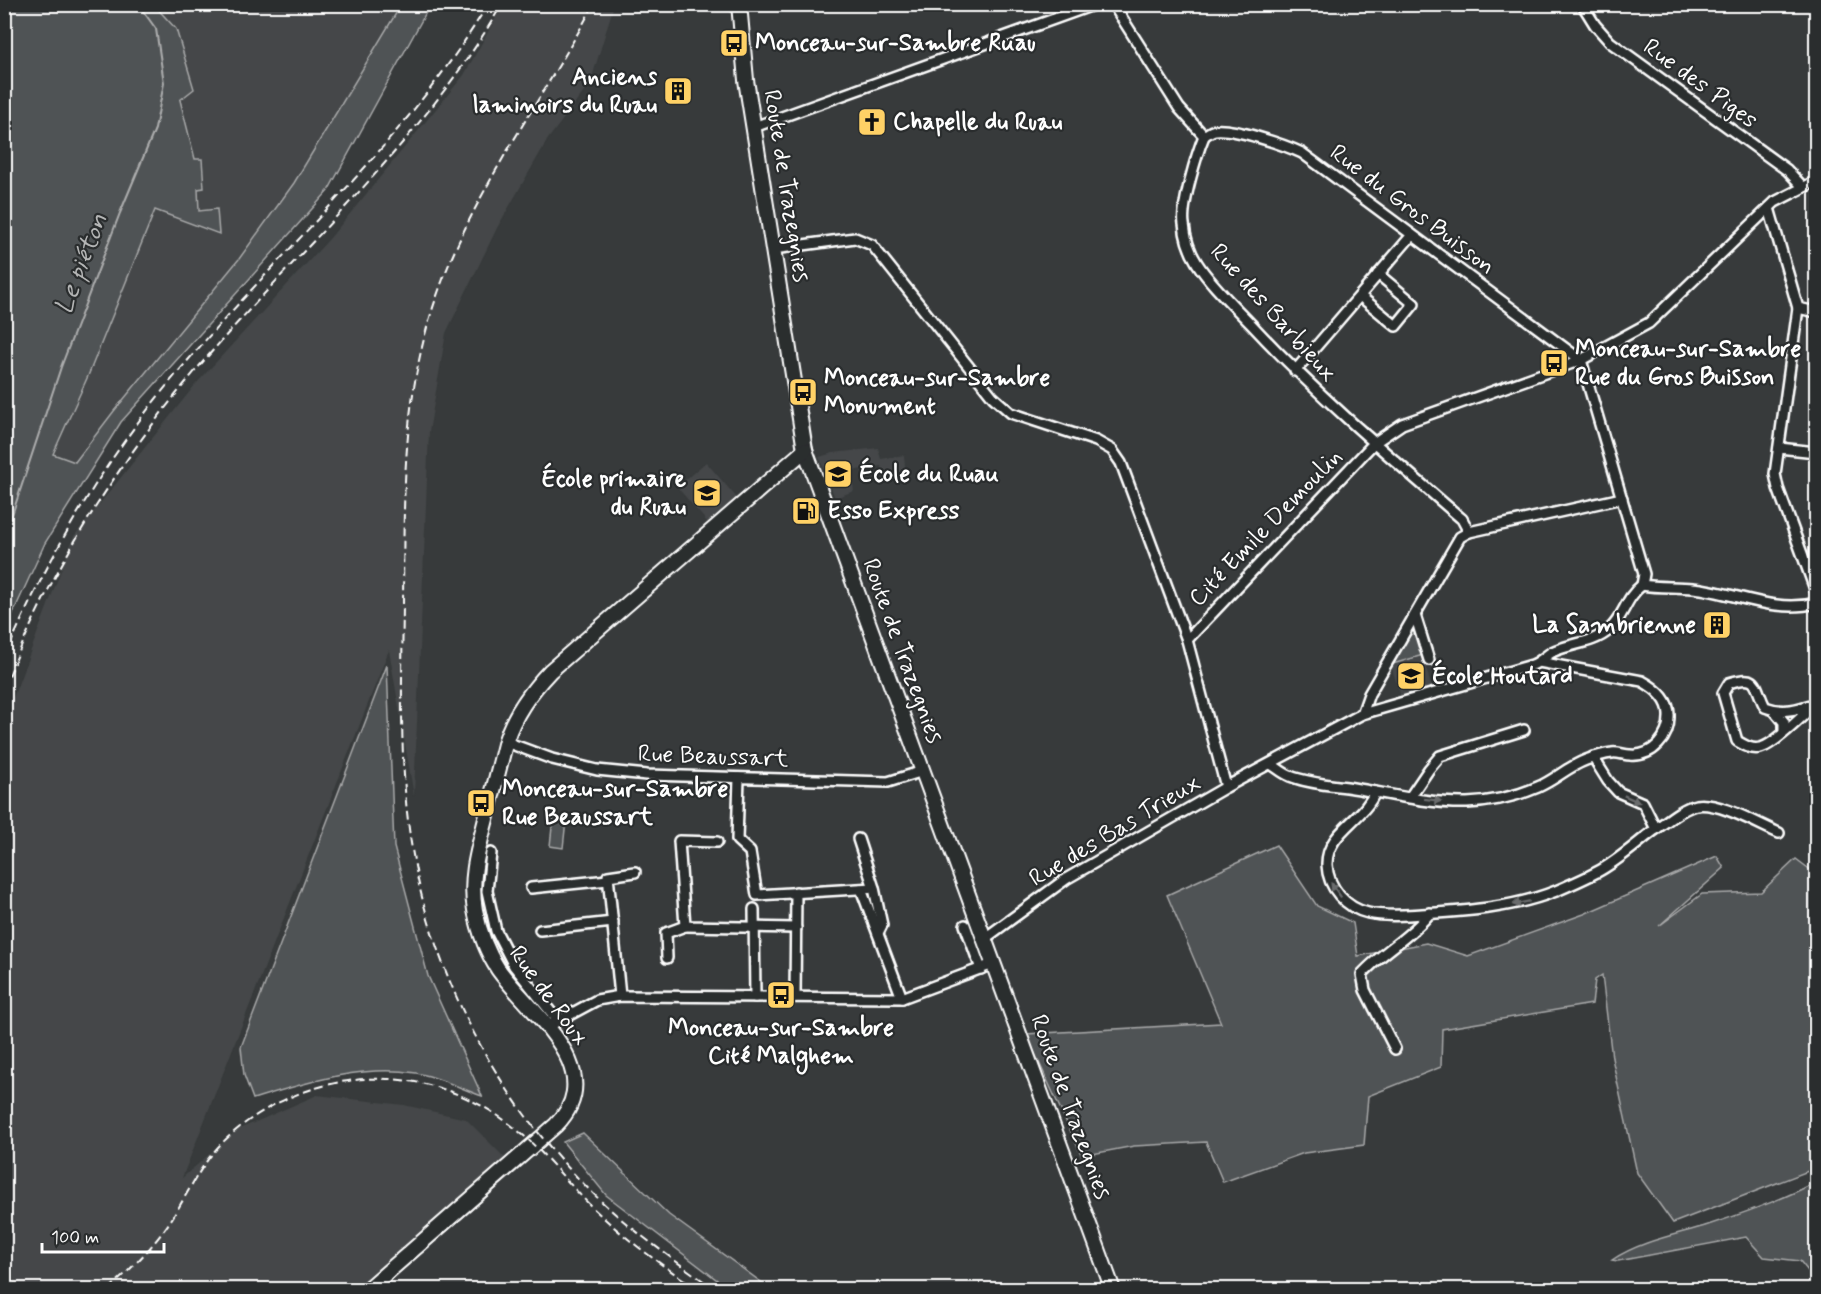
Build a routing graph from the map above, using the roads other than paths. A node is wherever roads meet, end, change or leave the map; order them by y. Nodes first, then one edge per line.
1 (739, 4) edge
2 (1096, 4) edge
3 (1113, 4) edge
4 (1582, 4) edge
5 (754, 127) junction
6 (1204, 136) junction
7 (1816, 181) edge
8 (1803, 188) junction
9 (1769, 207) junction
10 (1412, 235) junction
11 (773, 249) junction
12 (1378, 274) junction
13 (1360, 296) junction
14 (1798, 308) junction
15 (1816, 312) edge
16 (1581, 360) junction
17 (1295, 371) junction
18 (1374, 443) junction
19 (1779, 448) junction
20 (805, 450) junction
21 (1816, 452) edge
22 (1622, 498) junction
23 (1469, 531) junction
24 (1642, 585) junction
25 (1816, 592) edge
26 (1816, 603) edge
27 (1415, 615) junction
28 (1187, 640) junction
29 (1429, 660) dead end
30 (1539, 662) junction
31 (1816, 703) edge
32 (1774, 710) junction
33 (1362, 714) junction
34 (1524, 730) dead end
35 (1784, 731) junction
36 (506, 742) junction
37 (1593, 757) junction
38 (1271, 764) junction
39 (923, 771) junction
40 (739, 778) junction
41 (1226, 787) junction
42 (1375, 792) junction
43 (1410, 797) junction
44 (1656, 828) junction
45 (1779, 833) dead end
46 (858, 838) dead end
47 (717, 842) dead end
48 (491, 853) dead end
49 (635, 872) dead end
50 (608, 880) junction
51 (531, 888) dead end
52 (874, 888) junction
53 (861, 889) junction
54 (796, 892) junction
55 (754, 909) dead end
56 (1430, 913) junction
57 (613, 922) junction
58 (965, 925) dead end
59 (685, 926) junction
60 (754, 928) junction
61 (796, 928) junction
62 (540, 930) dead end
63 (878, 933) junction
64 (984, 939) junction
65 (667, 958) dead end
66 (987, 967) junction
67 (620, 996) junction
68 (755, 997) junction
69 (795, 997) junction
70 (902, 998) junction
71 (553, 1024) junction
72 (1395, 1049) dead end
73 (367, 1290) edge
74 (1113, 1290) edge

1 - 5 main road, Route de Trazegnies
2 - 5 street
3 - 6 street
4 - 8 street, Rue des Piges
5 - 11 main road, Route de Trazegnies
6 - 10 street, Rue du Gros Buisson
6 - 17 street, Rue des Barbieux
7 - 8 street, Cité Emile Demoulin
8 - 9 street, Cité Emile Demoulin
9 - 14 street
9 - 16 street, Cité Emile Demoulin
10 - 12 street
10 - 16 street, Rue du Gros Buisson
11 - 20 main road, Route de Trazegnies
11 - 28 street
12 - 13 street
12 - 13 street
13 - 17 street
14 - 15 street
14 - 19 street
16 - 18 street, Cité Emile Demoulin
16 - 22 street
17 - 18 street, Rue des Barbieux
18 - 23 street, Rue des Barbieux
18 - 28 street, Cité Emile Demoulin
19 - 21 street
19 - 25 street
20 - 36 main road, Rue de Roux
20 - 39 main road, Route de Trazegnies
22 - 23 street
22 - 24 street
23 - 27 street
24 - 26 street
24 - 30 street
27 - 29 street
27 - 33 street
28 - 41 street
30 - 33 street, Rue des Bas Trieux
30 - 37 street
31 - 32 street
31 - 35 street
32 - 35 street
32 - 35 street
33 - 38 street, Rue des Bas Trieux
34 - 43 street
36 - 40 street, Rue Beaussart
36 - 71 main road, Rue de Roux
43 -> 37 street
37 -> 44 street
38 - 41 street, Rue des Bas Trieux
38 - 42 street
39 - 40 street, Rue Beaussart
39 - 64 main road, Route de Trazegnies
40 - 54 street
41 - 64 street, Rue des Bas Trieux
42 - 43 street
56 -> 42 street
44 - 45 street
44 -> 56 street
46 - 52 street
47 - 59 street
48 - 71 street, Rue de Roux
49 - 50 street
50 - 51 street
50 - 57 street
52 - 53 street
52 - 63 street
53 - 54 street
53 - 63 street
54 - 61 street
55 - 60 street
56 - 72 street
57 - 62 street
57 - 67 street
58 - 66 street
59 - 60 street
59 - 65 street
60 - 61 street
60 - 68 street
61 - 69 street
63 - 70 street
64 - 66 main road, Route de Trazegnies
66 - 70 street
66 - 74 main road, Route de Trazegnies
67 - 68 street
67 - 71 street
68 - 69 street
69 - 70 street
71 - 73 main road, Rue de Roux

